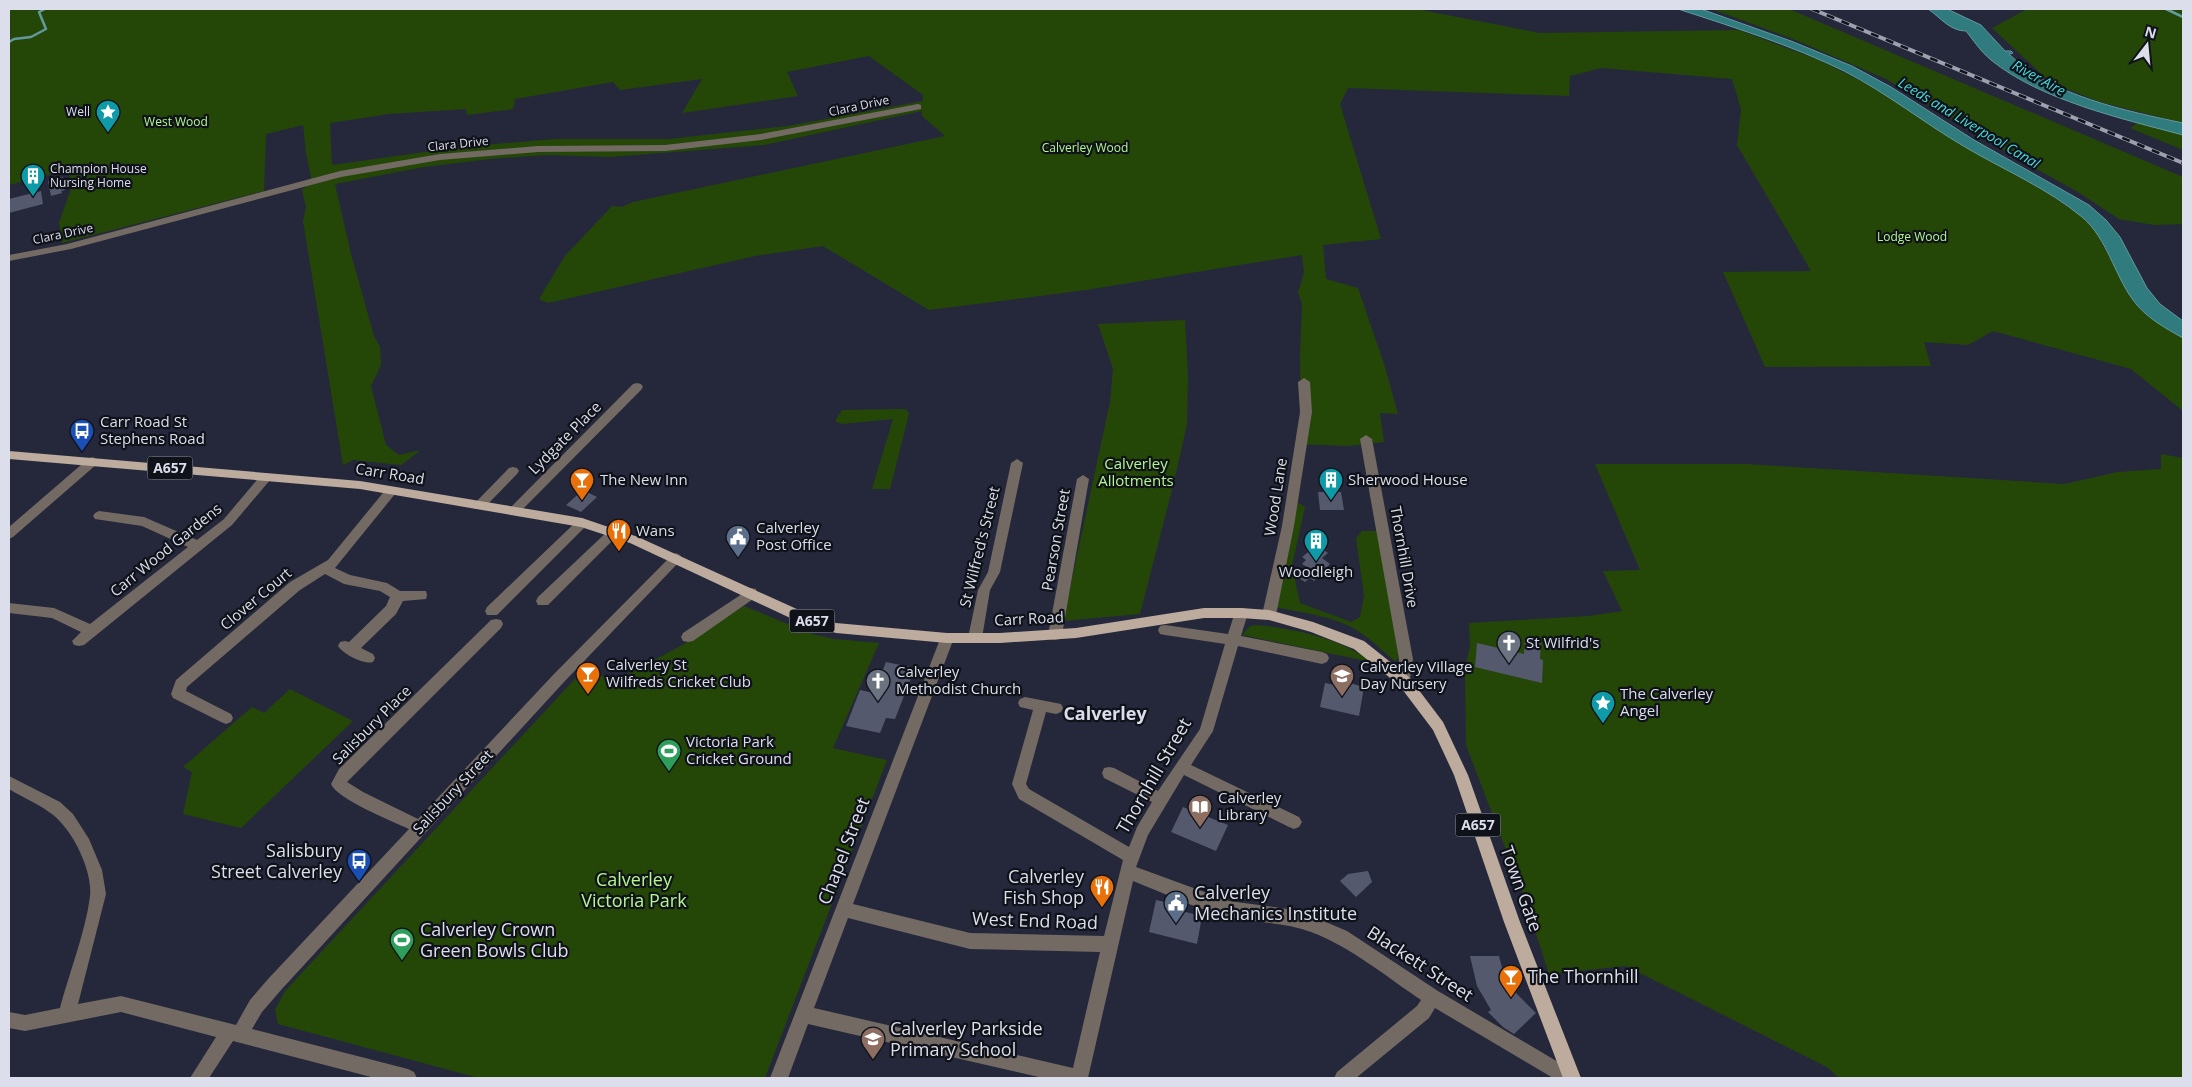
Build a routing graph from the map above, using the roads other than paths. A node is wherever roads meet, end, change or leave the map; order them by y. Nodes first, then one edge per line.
1 (918, 107) dead end
2 (9, 258) edge
3 (1304, 382) dead end
4 (637, 387) dead end
5 (1366, 439) dead end
6 (9, 455) edge
7 (93, 461) junction
8 (1017, 463) dead end
9 (513, 471) dead end
10 (266, 476) junction
11 (1082, 480) dead end
12 (391, 491) junction
13 (479, 506) junction
14 (514, 511) junction
15 (99, 516) dead end
16 (582, 523) junction
17 (614, 532) junction
18 (9, 534) edge
19 (200, 546) junction
20 (676, 558) junction
21 (325, 568) junction
22 (751, 593) junction
23 (421, 595) dead end
24 (396, 596) junction
25 (543, 601) dead end
26 (9, 608) edge
27 (1241, 613) junction
28 (1269, 615) junction
29 (1313, 627) joint
30 (1165, 630) dead end
31 (92, 631) junction
32 (1055, 635) junction
33 (688, 637) dead end
34 (947, 638) junction
35 (975, 638) junction
36 (1234, 640) junction
37 (79, 641) dead end
38 (368, 658) dead end
39 (1322, 658) dead end
40 (1404, 681) junction
41 (1025, 703) dead end
42 (226, 718) dead end
43 (1182, 767) junction
44 (1109, 773) dead end
45 (9, 782) edge
46 (1162, 800) junction
47 (1294, 822) dead end
48 (420, 827) junction
49 (1129, 864) junction
50 (843, 909) junction
51 (1109, 944) junction
52 (1432, 998) junction
53 (803, 1014) junction
54 (66, 1016) junction
55 (9, 1020) edge
56 (235, 1034) junction
57 (199, 1078) edge
58 (408, 1078) edge
59 (779, 1078) edge
60 (1079, 1078) edge
61 (1343, 1078) edge
62 (1571, 1078) edge

1 - 2 street, Clara Drive
3 - 28 street, Wood Lane
4 - 14 street, Lydgate Place
5 - 40 street, Thornhill Drive
6 - 7 main road, Carr Road / A657
7 - 10 main road, Carr Road / A657
7 - 18 street
8 - 35 street, St Wilfred's Street
9 - 13 street
10 - 12 main road, Carr Road / A657
10 - 19 street, Carr Wood Gardens
11 - 32 street, Pearson Street
12 - 13 main road, Carr Road / A657
12 - 21 street, Clover Court
13 - 14 main road, Carr Road / A657
14 - 16 main road, Carr Road / A657
15 - 19 street
16 - 17 main road, Carr Road / A657
16 - 48 street, Salisbury Place
17 - 20 main road, Carr Road / A657
17 - 25 street
19 - 31 street, Carr Wood Gardens
20 - 22 main road, Carr Road / A657
20 - 48 street, Salisbury Street
21 - 24 street
21 - 42 street, Clover Court
22 - 33 street
22 - 34 main road, Carr Road / A657
23 - 24 street
24 - 38 street
26 - 31 street
27 - 28 main road, Carr Road / A657
27 - 32 main road, Carr Road / A657
27 - 36 street, Thornhill Street
28 - 29 main road, Carr Road / A657
29 - 40 main road, Town Gate / A657
30 - 36 street
31 - 37 street, Carr Wood Gardens
32 - 35 main road, Carr Road / A657
34 - 35 main road, Carr Road / A657
34 - 50 street, Chapel Street
36 - 39 street
36 - 43 street, Thornhill Street
40 - 62 main road, Town Gate / A657
41 - 49 street, Blackett Street
43 - 46 street, Thornhill Street
43 - 47 street
44 - 46 street
45 - 54 street
46 - 49 street, Thornhill Street
48 - 56 street, Salisbury Street
49 - 51 street, Thornhill Street
49 - 52 street, Blackett Street
50 - 51 street, West End Road
50 - 53 street, Chapel Street
51 - 60 street, Thornhill Street
52 - 61 street
52 - 62 street, Blackett Street
53 - 59 street, Chapel Street
53 - 60 street
54 - 55 street
54 - 56 street
56 - 57 street, Salisbury Street
56 - 58 street

